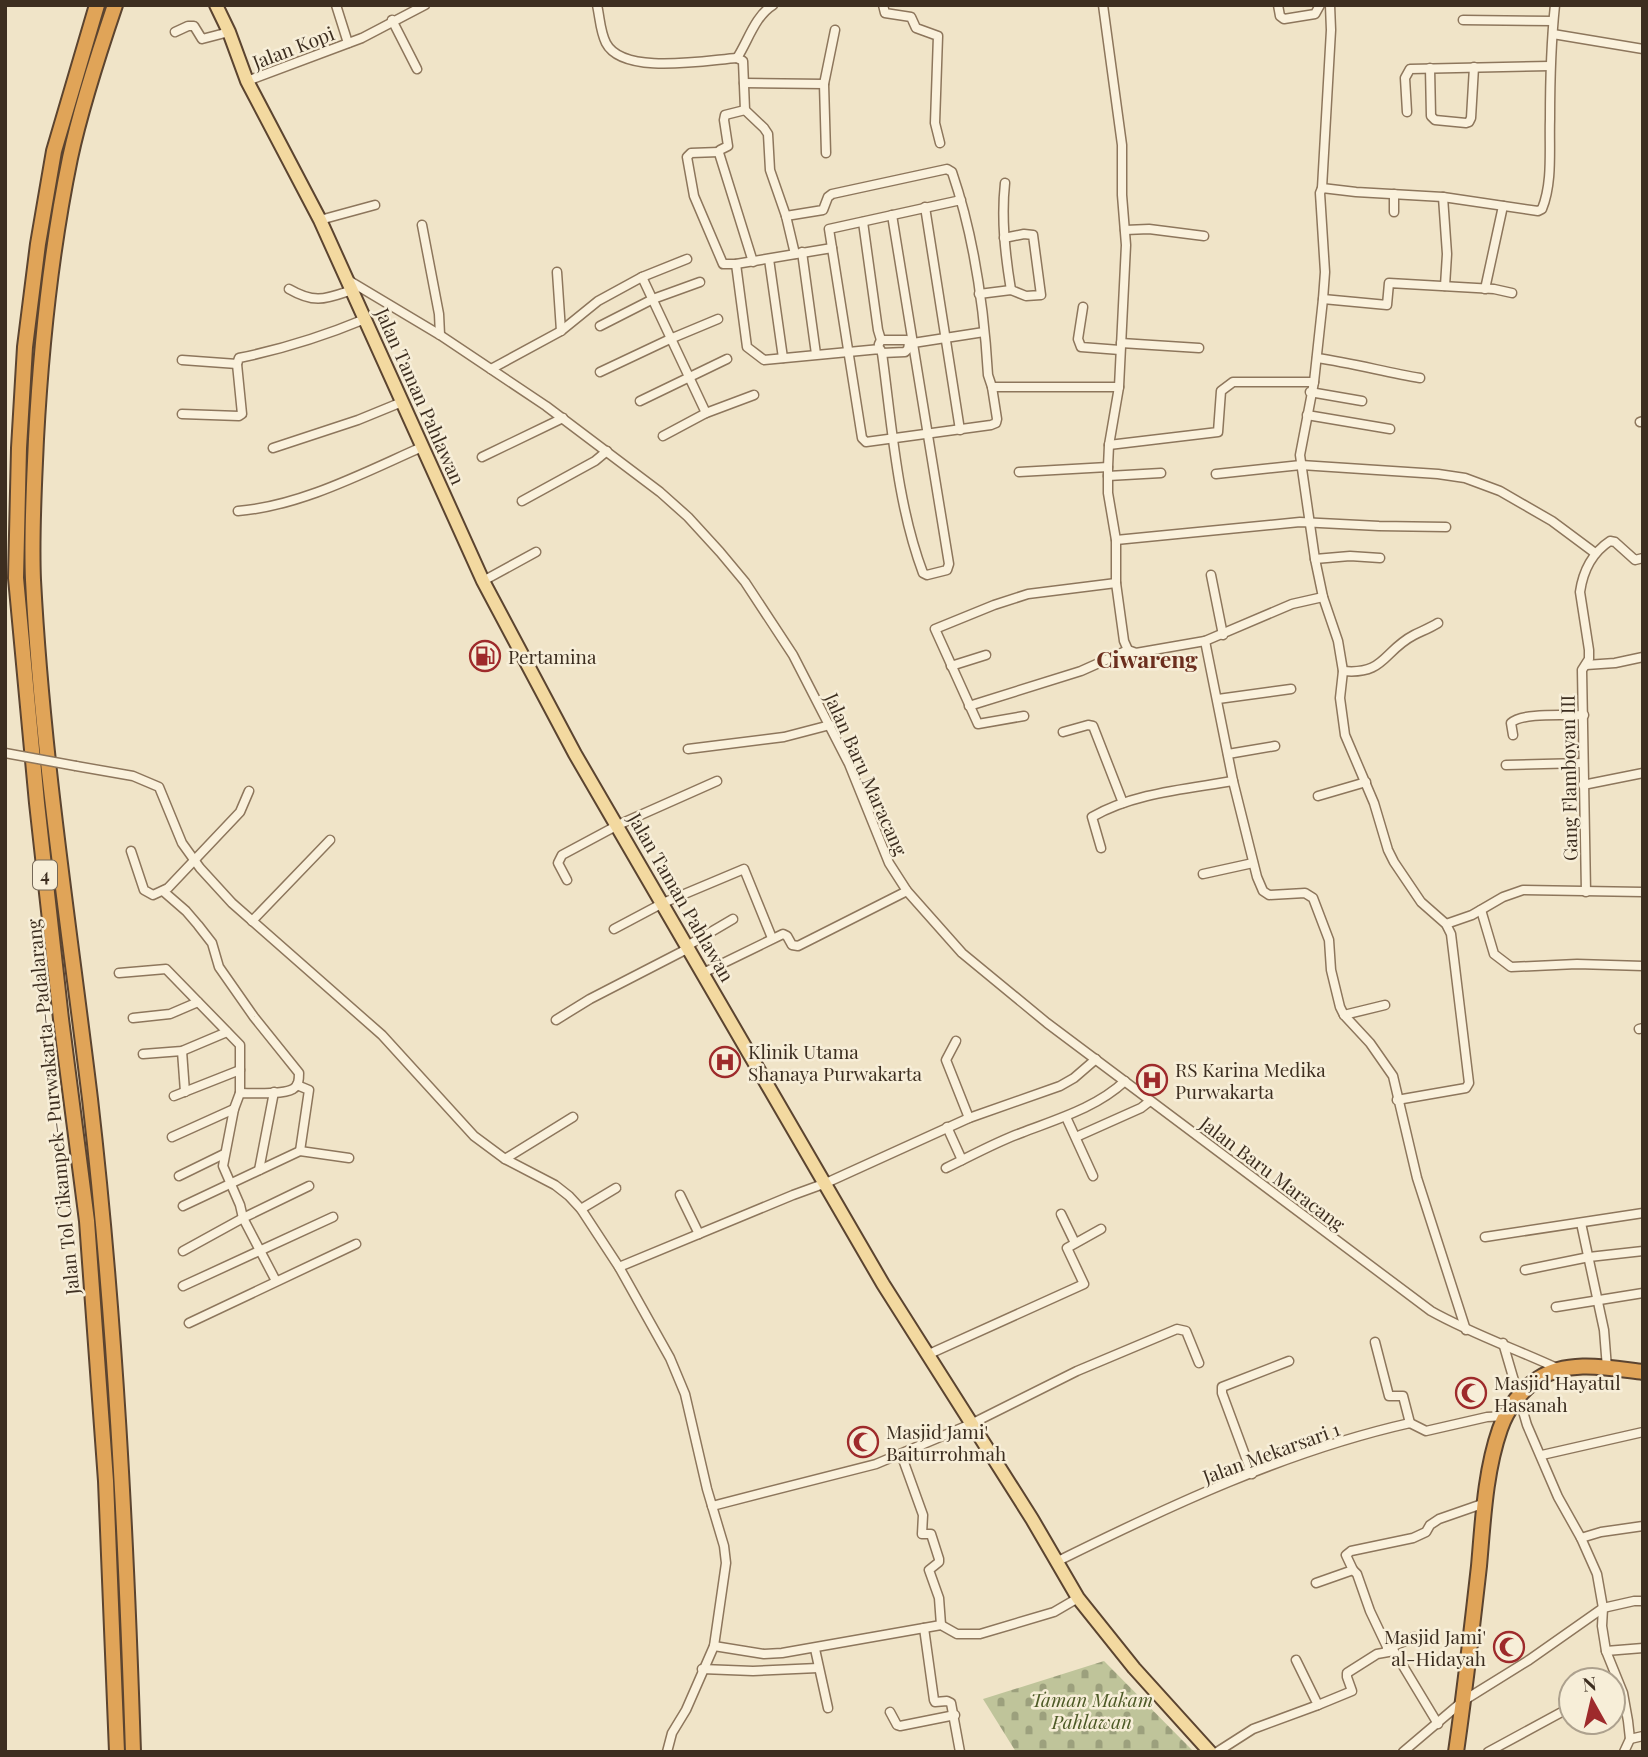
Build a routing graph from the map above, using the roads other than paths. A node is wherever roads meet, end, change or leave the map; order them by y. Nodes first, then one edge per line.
1 (97, 5) edge
2 (115, 5) edge
3 (216, 5) edge
4 (336, 5) edge
5 (425, 5) edge
6 (597, 5) edge
7 (773, 5) edge
8 (883, 5) edge
9 (1103, 5) edge
10 (1278, 5) edge
11 (1320, 5) edge
12 (1330, 5) edge
13 (1555, 5) edge
14 (392, 20) junction
15 (1463, 20) dead end
16 (1553, 21) junction
17 (835, 30) dead end
18 (175, 32) dead end
19 (229, 32) junction
20 (1553, 34) junction
21 (348, 43) junction
22 (1643, 49) edge
23 (737, 58) junction
24 (1550, 66) junction
25 (1474, 67) junction
26 (1430, 68) junction
27 (417, 69) dead end
28 (247, 81) junction
29 (744, 83) junction
30 (824, 83) junction
31 (745, 110) junction
32 (1407, 112) dead end
33 (940, 143) dead end
34 (719, 152) junction
35 (826, 153) dead end
36 (1005, 183) dead end
37 (1322, 188) junction
38 (1394, 194) junction
39 (1443, 197) junction
40 (961, 200) junction
41 (375, 205) dead end
42 (1503, 206) junction
43 (925, 207) junction
44 (1394, 212) dead end
45 (892, 215) junction
46 (786, 216) junction
47 (320, 220) junction
48 (863, 222) junction
49 (422, 225) dead end
50 (1125, 230) junction
51 (1204, 236) dead end
52 (1004, 238) junction
53 (832, 248) junction
54 (798, 253) junction
55 (687, 259) dead end
56 (769, 259) junction
57 (753, 262) junction
58 (736, 264) junction
59 (557, 272) dead end
60 (642, 277) junction
61 (700, 282) dead end
62 (350, 285) junction
63 (1445, 286) junction
64 (289, 289) dead end
65 (1485, 289) junction
66 (1011, 290) junction
67 (1512, 293) dead end
68 (979, 294) junction
69 (376, 297) junction
70 (653, 299) junction
71 (1323, 299) junction
72 (1083, 307) dead end
73 (363, 314) junction
74 (718, 319) dead end
75 (600, 326) dead end
76 (561, 331) junction
77 (984, 332) junction
78 (440, 335) junction
79 (670, 339) junction
80 (946, 339) junction
81 (911, 344) junction
82 (1120, 346) junction
83 (881, 348) junction
84 (1199, 348) dead end
85 (849, 352) junction
86 (816, 354) junction
87 (783, 358) junction
88 (1317, 358) junction
89 (727, 359) dead end
90 (182, 360) dead end
91 (237, 363) junction
92 (491, 369) junction
93 (600, 372) dead end
94 (687, 376) junction
95 (1420, 378) dead end
96 (1314, 382) junction
97 (992, 387) junction
98 (1119, 387) junction
99 (1310, 392) junction
100 (754, 395) dead end
101 (640, 401) dead end
102 (1362, 401) dead end
103 (402, 402) junction
104 (706, 413) junction
105 (182, 414) dead end
106 (1307, 415) junction
107 (563, 418) junction
108 (1390, 429) dead end
109 (960, 430) junction
110 (927, 434) junction
111 (663, 436) dead end
112 (894, 439) junction
113 (1109, 445) junction
114 (422, 447) junction
115 (273, 449) dead end
116 (607, 451) junction
117 (482, 457) dead end
118 (1301, 465) junction
119 (1019, 472) dead end
120 (1108, 472) junction
121 (1161, 473) dead end
122 (1216, 474) dead end
123 (522, 501) dead end
124 (238, 512) dead end
125 (1310, 522) junction
126 (1446, 527) dead end
127 (1116, 540) junction
128 (536, 552) dead end
129 (1595, 553) junction
130 (1315, 558) junction
131 (1380, 558) dead end
132 (1643, 558) edge
133 (1211, 575) dead end
134 (483, 581) junction
135 (1116, 583) junction
136 (1323, 597) junction
137 (1438, 623) dead end
138 (1223, 635) junction
139 (1205, 642) junction
140 (1128, 650) junction
141 (986, 655) dead end
142 (1643, 657) edge
143 (1586, 665) junction
144 (951, 666) junction
145 (1343, 671) junction
146 (1291, 689) dead end
147 (1218, 699) junction
148 (970, 706) junction
149 (1584, 715) junction
150 (1024, 716) dead end
151 (830, 725) junction
152 (1063, 732) dead end
153 (1513, 736) dead end
154 (1275, 746) dead end
155 (688, 749) dead end
156 (5, 753) edge
157 (1228, 754) junction
158 (1583, 763) junction
159 (1506, 765) dead end
160 (1643, 773) edge
161 (717, 781) dead end
162 (1233, 781) junction
163 (1366, 782) junction
164 (1583, 785) junction
165 (249, 791) dead end
166 (1318, 796) dead end
167 (1123, 803) junction
168 (618, 825) junction
169 (330, 839) dead end
170 (1101, 848) dead end
171 (131, 851) dead end
172 (194, 859) junction
173 (1252, 863) junction
174 (1203, 874) dead end
175 (567, 880) dead end
176 (163, 891) junction
177 (907, 891) junction
178 (1586, 892) junction
179 (1643, 892) edge
180 (663, 903) junction
181 (1481, 909) junction
182 (733, 919) dead end
183 (252, 921) junction
184 (1446, 923) junction
185 (614, 929) dead end
186 (772, 938) junction
187 (688, 947) junction
188 (1643, 966) edge
189 (119, 973) dead end
190 (703, 973) junction
191 (198, 1002) junction
192 (1385, 1005) dead end
193 (1344, 1015) junction
194 (133, 1018) dead end
195 (556, 1020) dead end
196 (227, 1032) junction
197 (956, 1041) dead end
198 (182, 1051) junction
199 (143, 1054) dead end
200 (1096, 1059) junction
201 (240, 1070) junction
202 (1125, 1082) junction
203 (297, 1085) junction
204 (186, 1092) junction
205 (274, 1092) junction
206 (240, 1093) junction
207 (174, 1096) dead end
208 (1397, 1100) junction
209 (1150, 1101) junction
210 (234, 1109) junction
211 (573, 1117) dead end
212 (1066, 1117) junction
213 (969, 1118) junction
214 (947, 1127) junction
215 (172, 1137) dead end
216 (1076, 1137) junction
217 (300, 1151) junction
218 (224, 1154) junction
219 (349, 1158) dead end
220 (505, 1159) junction
221 (962, 1160) junction
222 (946, 1168) dead end
223 (259, 1170) junction
224 (179, 1176) dead end
225 (1093, 1177) dead end
226 (230, 1183) junction
227 (826, 1183) junction
228 (309, 1186) dead end
229 (616, 1188) dead end
230 (680, 1195) dead end
231 (183, 1206) dead end
232 (581, 1209) junction
233 (1061, 1213) dead end
234 (1643, 1213) edge
235 (333, 1216) dead end
236 (243, 1218) junction
237 (1581, 1223) junction
238 (1101, 1229) dead end
239 (699, 1234) junction
240 (1485, 1237) dead end
241 (1075, 1243) junction
242 (356, 1244) dead end
243 (261, 1249) junction
244 (183, 1251) dead end
245 (1643, 1251) edge
246 (1589, 1257) junction
247 (618, 1268) junction
248 (1525, 1270) dead end
249 (276, 1281) junction
250 (183, 1286) dead end
251 (1643, 1293) edge
252 (1597, 1301) junction
253 (1556, 1307) dead end
254 (188, 1323) dead end
255 (1466, 1330) junction
256 (1375, 1342) dead end
257 (1503, 1343) junction
258 (927, 1355) junction
259 (1289, 1361) dead end
260 (1199, 1363) dead end
261 (1606, 1368) junction
262 (1559, 1369) junction
263 (1643, 1372) edge
264 (1519, 1396) junction
265 (1506, 1416) junction
266 (1410, 1423) junction
267 (971, 1424) junction
268 (1643, 1432) edge
269 (901, 1454) junction
270 (1542, 1455) junction
271 (1252, 1474) junction
272 (1485, 1503) junction
273 (712, 1506) junction
274 (1643, 1526) edge
275 (1581, 1538) junction
276 (1056, 1562) junction
277 (1353, 1570) junction
278 (1316, 1583) dead end
279 (1078, 1598) junction
280 (1643, 1601) edge
281 (1603, 1608) junction
282 (941, 1625) junction
283 (924, 1628) junction
284 (1414, 1637) dead end
285 (713, 1646) junction
286 (1643, 1648) edge
287 (815, 1649) junction
288 (1388, 1650) junction
289 (1606, 1651) junction
290 (1296, 1660) dead end
291 (1610, 1666) edge
292 (818, 1668) junction
293 (702, 1669) junction
294 (1463, 1701) junction
295 (1318, 1705) junction
296 (828, 1708) dead end
297 (890, 1712) dead end
298 (955, 1715) junction
299 (1557, 1715) edge
300 (1438, 1724) junction
301 (1627, 1728) edge
302 (1643, 1736) edge
303 (1630, 1739) junction
304 (117, 1752) edge
305 (133, 1752) edge
306 (667, 1752) edge
307 (960, 1752) edge
308 (1210, 1752) edge
309 (1217, 1752) edge
310 (1403, 1752) edge
311 (1456, 1752) edge
312 (1488, 1752) edge
313 (1624, 1752) edge

1 - 304 highway, Jalan Tol Cikampek–Purwakarta–Padalarang / 4
2 - 305 highway, Jalan Tol Cikampek–Purwakarta–Padalarang / 4
3 - 19 main road, Jalan Taman Pahlawan
4 - 21 street
5 - 14 street, Jalan Kopi
6 - 23 street
7 - 23 street
8 - 33 street
9 - 50 street
10 - 11 street
12 - 37 street
13 - 16 street
14 - 21 street, Jalan Kopi
14 - 27 street
15 - 16 street
16 - 20 street
17 - 30 street
18 - 19 street
19 - 28 main road, Jalan Taman Pahlawan
20 - 22 street
20 - 24 street
21 - 28 street, Jalan Kopi
23 - 29 street
24 - 25 street
24 - 42 street
25 - 26 street
25 - 26 street
26 - 32 street
28 - 47 main road, Jalan Taman Pahlawan
29 - 30 street
29 - 31 street
30 - 35 street
31 - 34 street
31 - 46 street
34 - 57 street
34 - 58 street
36 - 52 street
37 - 38 street
37 - 71 street
38 - 39 street
38 - 44 street
39 - 42 street
39 - 63 street
40 - 43 street
40 - 46 street
40 - 68 street
41 - 47 street
42 - 65 street
43 - 45 street
43 - 80 street
45 - 48 street
45 - 81 street
46 - 54 street
47 - 62 main road, Jalan Taman Pahlawan
48 - 53 street
48 - 83 street
49 - 78 street
50 - 51 street
50 - 82 street
52 - 66 street
52 - 66 street
53 - 54 street
53 - 85 street
54 - 56 street
54 - 86 street
55 - 60 street
56 - 57 street
56 - 87 street
57 - 58 street
58 - 87 street
59 - 76 street
60 - 70 street
60 - 76 street
61 - 70 street
62 - 64 street
62 - 69 street, Jalan Baru Maracang
62 - 73 main road, Jalan Taman Pahlawan
63 - 65 street
63 - 71 street
65 - 67 street
66 - 68 street
68 - 77 street
69 - 73 street
69 - 78 street, Jalan Baru Maracang
70 - 75 street
70 - 79 street
71 - 88 street
72 - 82 street
73 - 91 street
73 - 103 main road, Jalan Taman Pahlawan
74 - 79 street
76 - 92 street
77 - 80 street
77 - 97 street
78 - 92 street, Jalan Baru Maracang
79 - 93 street
79 - 94 street
80 - 81 street
80 - 109 street
81 - 83 street
81 - 83 street
81 - 110 street
82 - 84 street
82 - 98 street
83 - 85 street
83 - 112 street
85 - 86 street
85 - 112 street
86 - 87 street
88 - 95 street
88 - 96 street
89 - 94 street
90 - 91 street
91 - 105 street
92 - 107 street, Jalan Baru Maracang
94 - 101 street
94 - 104 street
96 - 99 street
96 - 113 street
97 - 98 street
97 - 109 street
98 - 113 street
99 - 102 street
99 - 106 street
100 - 104 street
103 - 114 main road, Jalan Taman Pahlawan
103 - 115 street
104 - 111 street
106 - 108 street
106 - 118 street
107 - 116 street, Jalan Baru Maracang
107 - 117 street
109 - 110 street
110 - 112 street
110 - 112 street
113 - 120 street
114 - 124 street
114 - 134 main road, Jalan Taman Pahlawan
116 - 123 street
116 - 151 street, Jalan Baru Maracang
118 - 122 street
118 - 125 street
118 - 129 street
119 - 120 street
120 - 121 street
120 - 127 street
125 - 126 street
125 - 127 street
125 - 130 street
127 - 135 street
128 - 134 street
129 - 132 street
129 - 143 street, Gang Flamboyan III
130 - 131 street
130 - 136 street
133 - 138 street
134 - 168 main road, Jalan Taman Pahlawan
135 - 140 street
135 - 144 street
136 - 138 street
136 - 145 street
137 - 145 street
138 - 139 street
139 - 140 street
139 - 147 street
140 - 148 street
141 - 144 street
142 - 143 street
143 - 149 street, Gang Flamboyan III
144 - 148 street
145 - 163 street
146 - 147 street
147 - 157 street
148 - 150 street
149 - 153 street
149 - 158 street, Gang Flamboyan III
151 - 155 street
151 - 177 street, Jalan Baru Maracang
152 - 167 street
154 - 157 street
156 - 172 street, bridge
157 - 162 street
158 - 159 street
158 - 164 street, Gang Flamboyan III
160 - 164 street
161 - 168 street
162 - 167 street
162 - 173 street
163 - 166 street
163 - 184 street
164 - 178 street, Gang Flamboyan III
165 - 172 street
167 - 170 street
168 - 175 street
168 - 180 main road, Jalan Taman Pahlawan
169 - 183 street
171 - 176 street
172 - 176 street
172 - 183 street
173 - 174 street
173 - 193 street
176 - 203 street
177 - 186 street
177 - 200 street, Jalan Baru Maracang
178 - 179 street
178 - 181 street
180 - 185 street
180 - 186 street
180 - 187 main road, Jalan Taman Pahlawan
181 - 184 street
181 - 188 street
182 - 187 street
183 - 220 street
184 - 208 street
186 - 190 street
187 - 190 main road, Jalan Taman Pahlawan
187 - 195 street
189 - 191 street
190 - 227 main road, Jalan Taman Pahlawan
191 - 194 street
191 - 196 street
192 - 193 street
193 - 208 street
196 - 198 street
196 - 201 street
197 - 213 street
198 - 199 street
198 - 204 street
200 - 202 street, Jalan Baru Maracang
200 - 213 street
201 - 204 street
201 - 206 street
202 - 209 street, Jalan Baru Maracang
202 - 212 street
203 - 205 street
203 - 217 street
204 - 207 street
205 - 206 street
205 - 223 street
206 - 210 street
208 - 255 street
209 - 216 street
209 - 255 street, Jalan Baru Maracang
210 - 215 street
210 - 218 street
211 - 220 street
212 - 216 street
212 - 221 street
213 - 214 street
214 - 221 street
214 - 227 street
216 - 225 street
217 - 219 street
217 - 223 street
218 - 224 street
218 - 226 street
220 - 232 street
221 - 222 street
223 - 226 street
226 - 231 street
226 - 236 street
227 - 239 street
227 - 258 main road, Jalan Taman Pahlawan
228 - 236 street
229 - 232 street
230 - 239 street
232 - 247 street
233 - 241 street
234 - 237 street
235 - 243 street
236 - 243 street
236 - 244 street
237 - 240 street
237 - 246 street
238 - 241 street
239 - 247 street
241 - 258 street
242 - 249 street
243 - 249 street
243 - 250 street
245 - 246 street
246 - 248 street
246 - 252 street
247 - 273 street
249 - 254 street
251 - 252 street
252 - 253 street
252 - 261 street
255 - 257 street, Jalan Baru Maracang
256 - 266 street
257 - 262 street, Jalan Baru Maracang
257 - 264 street
258 - 267 main road, Jalan Taman Pahlawan
259 - 271 street
260 - 267 street
261 - 262 highway
261 - 263 highway
262 - 264 highway
264 - 265 highway
264 - 270 street
265 - 266 street, Jalan Mekarsari 1
265 - 272 highway
266 - 271 street, Jalan Mekarsari 1
267 - 269 street
267 - 276 main road, Jalan Taman Pahlawan
268 - 270 street
269 - 273 street
269 - 282 street
270 - 275 street
271 - 276 street, Jalan Mekarsari 1
272 - 277 street
272 - 294 highway
273 - 285 street
274 - 275 street
275 - 281 street
276 - 279 main road, Jalan Taman Pahlawan
277 - 278 street
277 - 288 street
279 - 282 street
279 - 308 main road, Jalan Taman Pahlawan
280 - 281 street
281 - 289 street
281 - 294 street
282 - 283 street
283 - 287 street
283 - 298 street
284 - 288 street
285 - 287 street
285 - 293 street
286 - 289 street
287 - 292 street
288 - 295 street
288 - 300 street
289 - 291 street
290 - 295 street
292 - 293 street
292 - 296 street
293 - 306 street
294 - 300 street
294 - 311 highway
295 - 309 street
297 - 298 street
298 - 307 street
299 - 312 street
300 - 310 street
301 - 303 street
302 - 303 street
303 - 313 street

